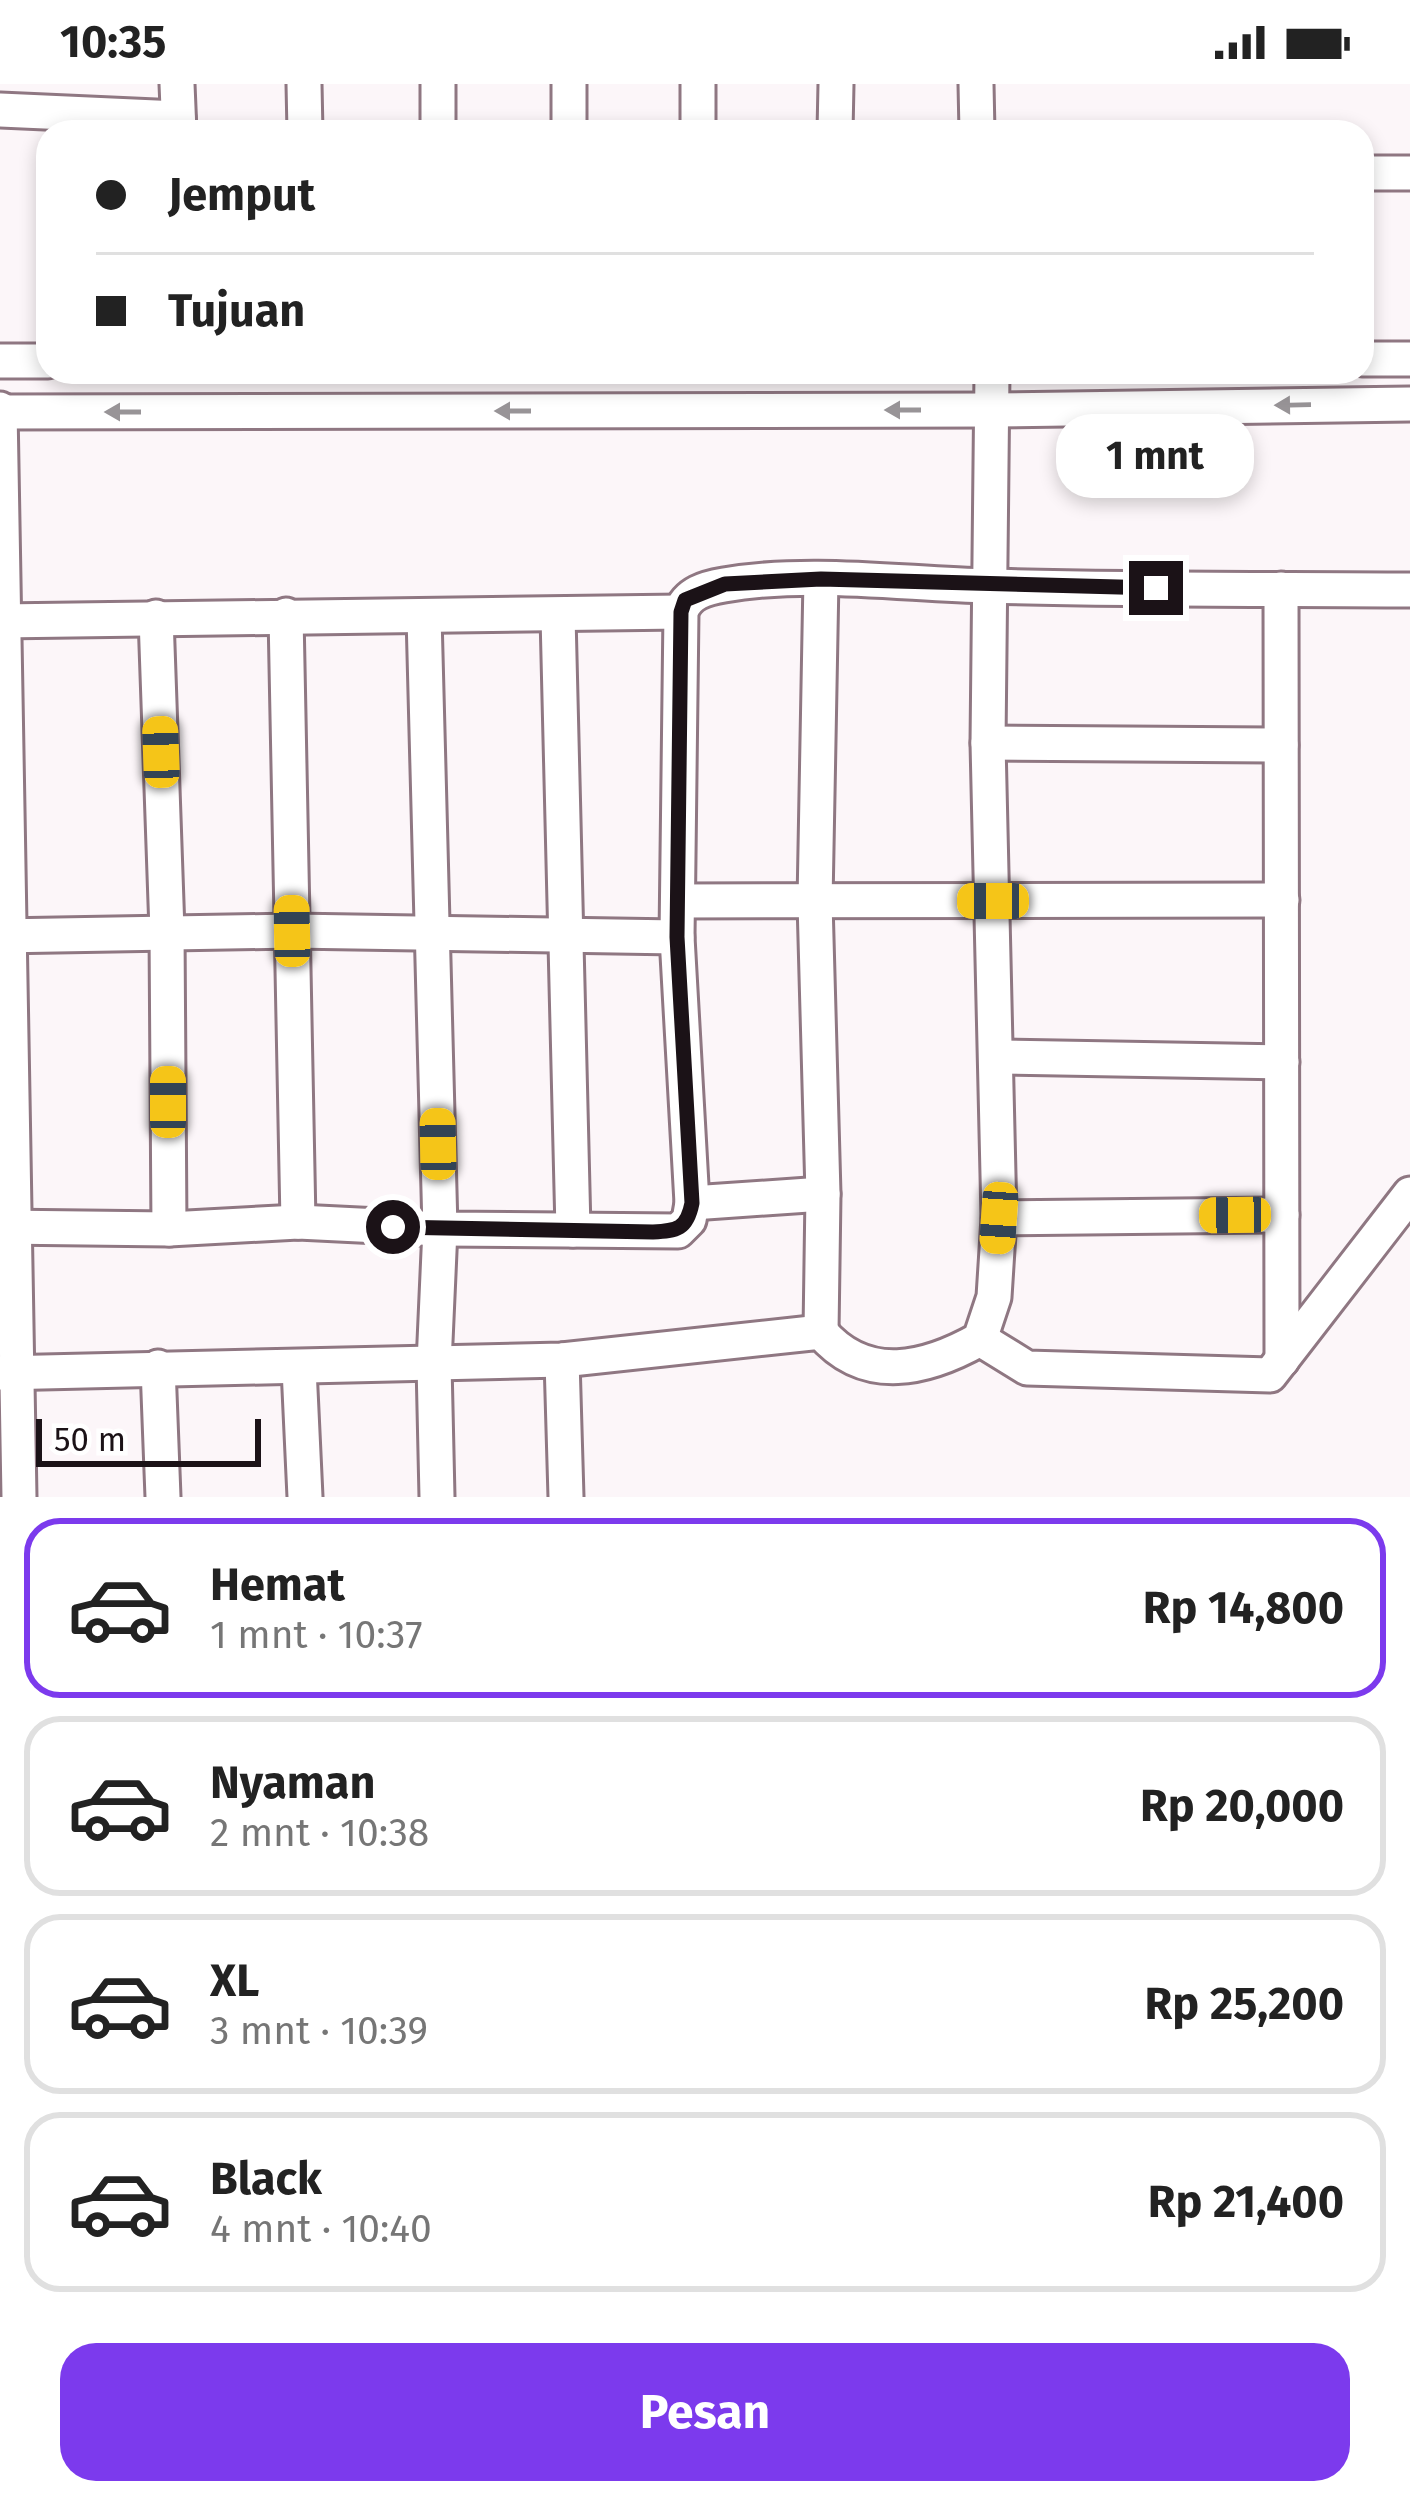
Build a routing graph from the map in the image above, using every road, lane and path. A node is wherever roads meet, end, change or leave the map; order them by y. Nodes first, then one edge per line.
1 (304, 84) edge
2 (438, 84) edge
3 (569, 84) edge
4 (698, 84) edge
5 (836, 84) edge
6 (976, 84) edge
7 (50, 99) edge
8 (0, 110) edge
9 (178, 111) edge
10 (305, 120) edge
11 (438, 120) edge
12 (569, 120) edge
13 (698, 120) edge
14 (835, 120) edge
15 (977, 120) edge
16 (1374, 173) edge
17 (1410, 173) edge
18 (1374, 359) edge
19 (1410, 359) edge
20 (36, 361) edge
21 (0, 362) edge
22 (992, 384) edge
23 (1410, 404) edge
24 (992, 410) junction
25 (0, 411) edge
26 (821, 579) junction
27 (988, 586) junction
28 (1281, 589) junction
29 (1410, 590) edge
30 (681, 612) junction
31 (286, 615) junction
32 (424, 616) junction
33 (558, 616) junction
34 (157, 617) junction
35 (1, 621) edge
36 (988, 743) junction
37 (1281, 745) junction
38 (1282, 900) junction
39 (678, 901) junction
40 (993, 901) junction
41 (815, 902) junction
42 (167, 931) junction
43 (292, 931) junction
44 (434, 932) junction
45 (568, 933) junction
46 (5, 936) edge
47 (677, 937) junction
48 (998, 1058) junction
49 (1282, 1062) junction
50 (823, 1194) junction
51 (1410, 1194) edge
52 (692, 1203) junction
53 (1282, 1215) junction
54 (999, 1218) junction
55 (298, 1222) junction
56 (6, 1227) edge
57 (169, 1229) junction
58 (440, 1229) junction
59 (573, 1230) junction
60 (821, 1332) junction
61 (980, 1339) junction
62 (562, 1360) junction
63 (1282, 1360) junction
64 (434, 1364) junction
65 (158, 1367) junction
66 (299, 1368) junction
67 (7, 1373) edge
68 (19, 1497) edge
69 (163, 1497) edge
70 (304, 1497) edge
71 (437, 1497) edge
72 (566, 1497) edge

1 - 10 street
2 - 11 street
3 - 12 street
4 - 13 street
5 - 14 street
6 - 15 street
7 - 8 street
7 - 9 street
16 - 17 street
18 - 19 street
20 - 21 street
22 - 24 street
23 -> 24 street
24 -> 25 street
24 - 27 street
25 - 35 street
26 - 27 street
26 - 30 street
26 - 41 street
27 - 28 street
27 - 36 street
28 - 29 street
28 - 37 street
30 - 33 street
30 - 39 street
31 - 32 street
31 - 34 street
31 - 43 street
32 - 33 street
32 - 44 street
33 - 45 street
34 - 35 street
34 - 42 street
35 - 46 street
36 - 37 street
36 - 40 street
37 - 38 street
38 - 40 street
38 - 49 street
39 - 41 street
39 - 47 street
40 - 41 street
40 - 48 street
41 - 50 street
42 - 43 street
42 - 46 street
42 - 57 street
43 - 44 street
43 - 55 street
44 - 45 street
44 - 58 street
45 - 47 street
45 - 59 street
46 - 56 street
47 - 52 street
48 - 49 street
48 - 54 street
49 - 53 street
50 - 52 street
50 - 60 street
51 - 63 street
52 - 59 street
53 - 54 street
53 - 63 street
54 - 61 street
55 - 57 street
55 - 58 street
56 - 57 street
56 - 67 street
58 - 59 street
58 - 64 street
60 - 61 street
60 - 62 street
61 - 63 street
62 - 64 street
62 - 72 street
64 - 66 street
64 - 71 street
65 - 66 street
65 - 67 street
65 - 69 street
66 - 70 street
67 - 68 street

